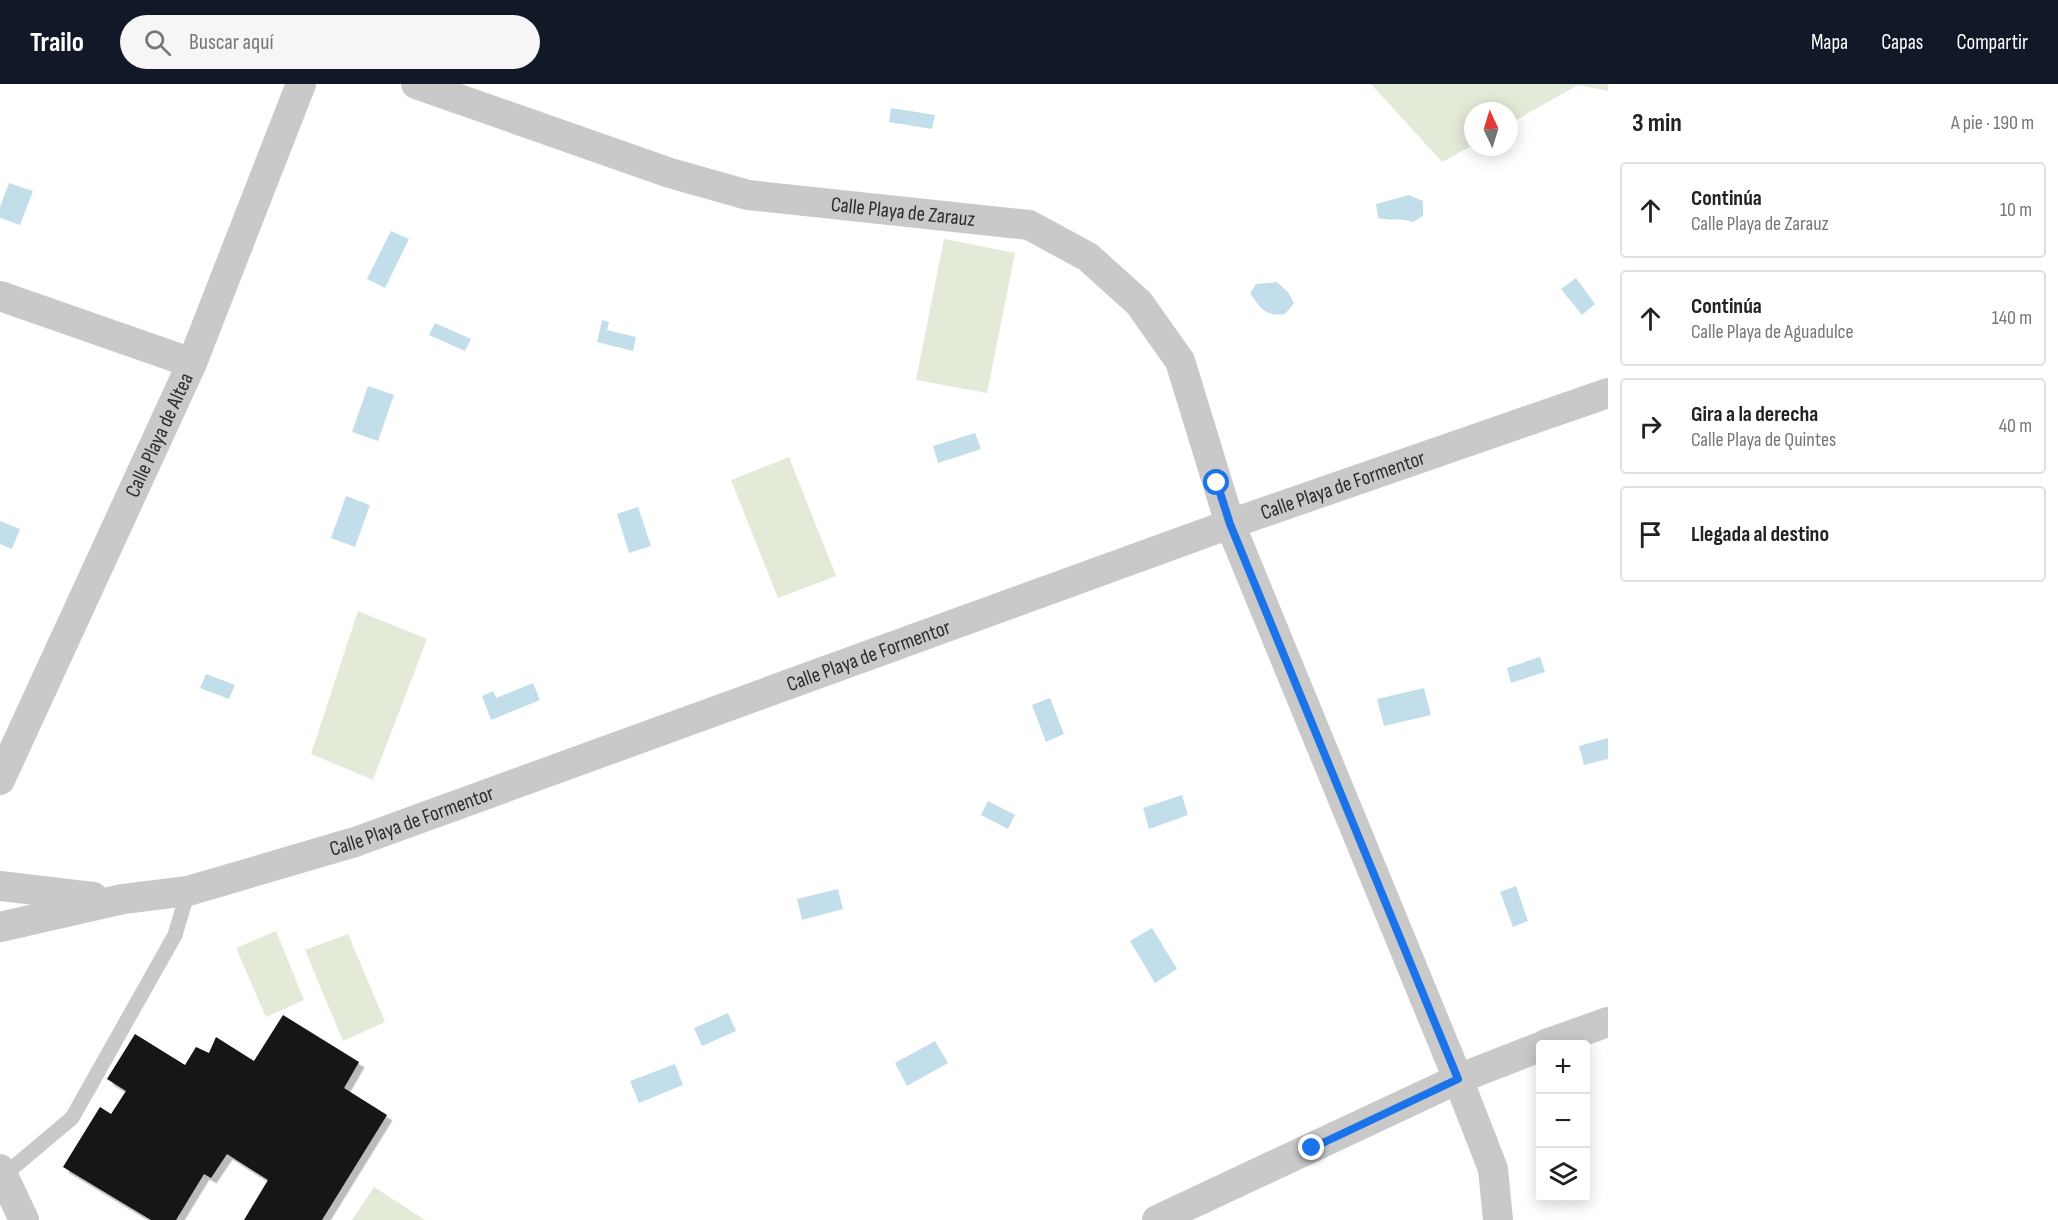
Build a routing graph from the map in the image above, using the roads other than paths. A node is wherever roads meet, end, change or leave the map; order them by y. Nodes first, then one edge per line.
1 (301, 84) edge
2 (416, 84) edge
3 (0, 296) edge
4 (192, 363) junction
5 (1608, 393) edge
6 (1230, 524) junction
7 (0, 780) edge
8 (0, 886) edge
9 (188, 891) junction
10 (123, 899) junction
11 (0, 927) edge
12 (1608, 1022) edge
13 (1557, 1040) edge
14 (1536, 1049) edge
15 (1458, 1079) junction
16 (2, 1173) edge
17 (24, 1220) edge
18 (1157, 1220) edge
19 (1498, 1220) edge

1 - 4 street, Calle Playa de Altea
2 - 6 street, Calle Playa de Zarauz
3 - 4 street
4 - 7 street, Calle Playa de Altea
5 - 6 street, Calle Playa de Formentor
6 - 9 street, Calle Playa de Formentor
6 - 15 street, Calle Playa de Zarauz
8 - 10 street, Calle Playa de Formentor
9 - 10 street, Calle Playa de Formentor
9 - 16 lane
10 - 11 street, Calle Playa de Formentor
12 - 13 street
14 - 15 street
15 - 18 street
15 - 19 street, Calle Playa de Zarauz
16 - 17 street

